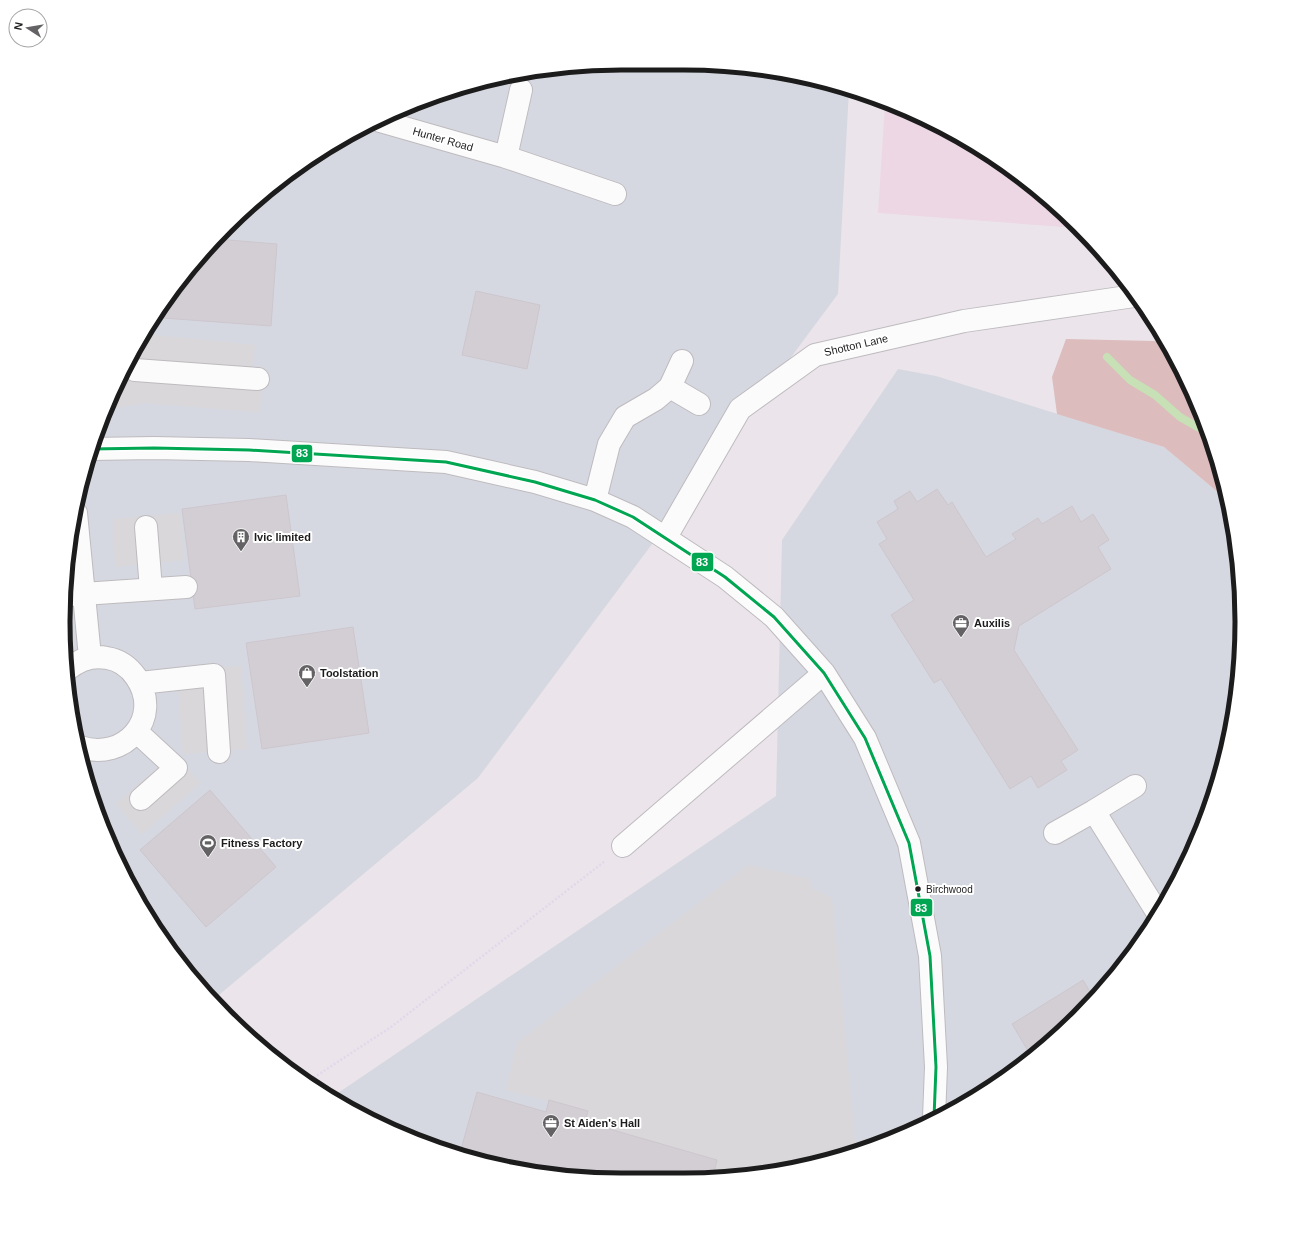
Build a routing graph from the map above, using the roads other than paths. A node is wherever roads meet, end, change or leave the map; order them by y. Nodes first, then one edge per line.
1 (521, 90) dead end
2 (387, 123) edge
3 (506, 156) junction
4 (615, 194) dead end
5 (1129, 297) edge
6 (682, 361) dead end
7 (133, 366) edge
8 (258, 379) dead end
9 (670, 387) junction
10 (699, 404) dead end
11 (98, 449) edge
12 (595, 500) junction
13 (146, 527) dead end
14 (666, 537) junction
15 (76, 544) edge
16 (186, 587) dead end
17 (151, 589) junction
18 (76, 594) edge
19 (90, 657) junction
20 (72, 666) edge
21 (824, 673) junction
22 (140, 683) junction
23 (137, 732) junction
24 (85, 748) edge
25 (219, 752) dead end
26 (1135, 786) dead end
27 (140, 799) dead end
28 (1094, 811) junction
29 (1055, 833) dead end
30 (623, 846) road end
31 (1157, 903) edge
32 (934, 1112) edge

1 - 3 street
2 - 3 street, Hunter Road
3 - 4 street, Hunter Road
5 - 14 street, Shotton Lane
6 - 9 street
7 - 8 street
9 - 10 street
9 - 12 street
11 - 12 street
12 - 14 street
13 - 17 street
14 - 21 street
15 - 18 street
16 - 17 street
17 - 18 street
18 - 19 street
19 - 20 street
19 - 22 street
21 - 30 street
21 - 32 street
22 - 23 street
22 - 25 street
23 - 24 street
23 - 27 street
26 - 28 street
28 - 29 street
28 - 31 street

